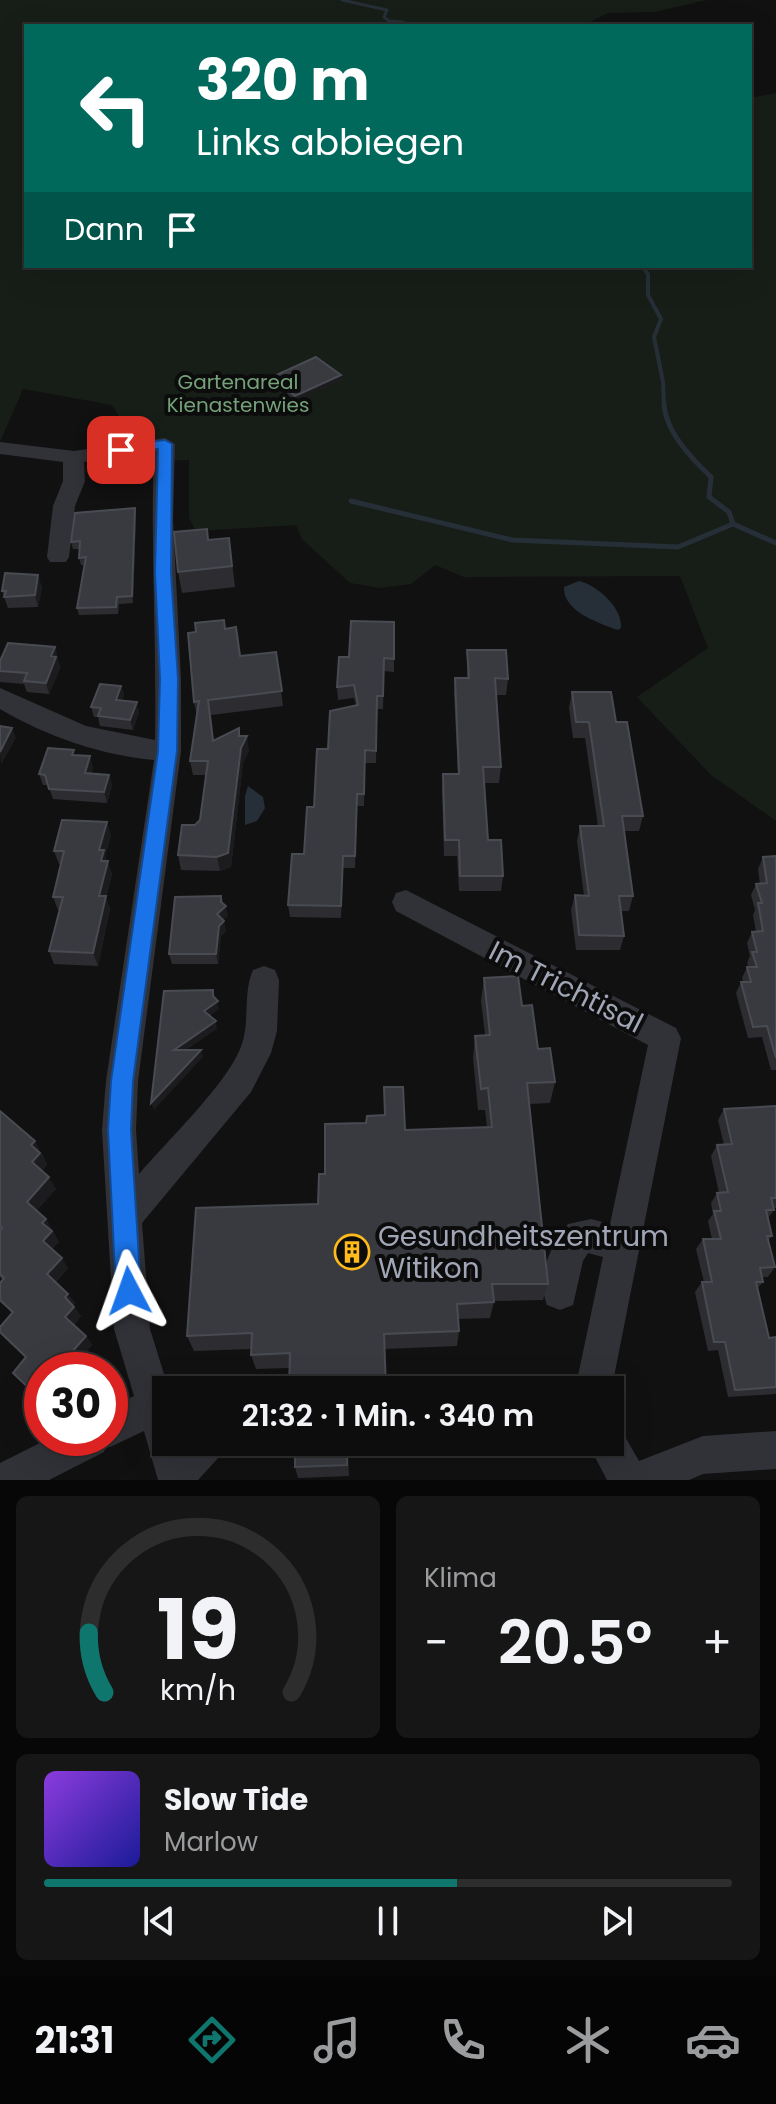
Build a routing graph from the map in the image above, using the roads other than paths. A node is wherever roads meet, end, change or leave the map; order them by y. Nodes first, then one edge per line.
1 (0, 448) edge
2 (74, 457) junction
3 (58, 557) dead end
4 (0, 697) edge
5 (168, 751) junction
6 (406, 902) dead end
7 (264, 980) dead end
8 (124, 1218) junction
9 (623, 1245) junction
10 (560, 1292) dead end
11 (597, 1376) edge
12 (152, 1399) edge
13 (152, 1407) edge
14 (128, 1419) edge
15 (776, 1450) edge
16 (55, 1456) edge
17 (170, 1456) edge
18 (194, 1456) edge
19 (614, 1456) edge
20 (177, 1476) edge
21 (8, 1480) edge
22 (629, 1480) edge
23 (640, 1480) edge

1 - 2 street
2 - 3 street
2 - 5 street
4 - 5 street
5 - 8 street
6 - 9 street, Im Trichtisal
7 - 8 street
8 - 12 street
9 - 10 street
9 - 11 street, Im Trichtisal
13 - 14 street
15 - 23 street
16 - 21 street
17 - 20 street
18 - 20 street
19 - 22 street

